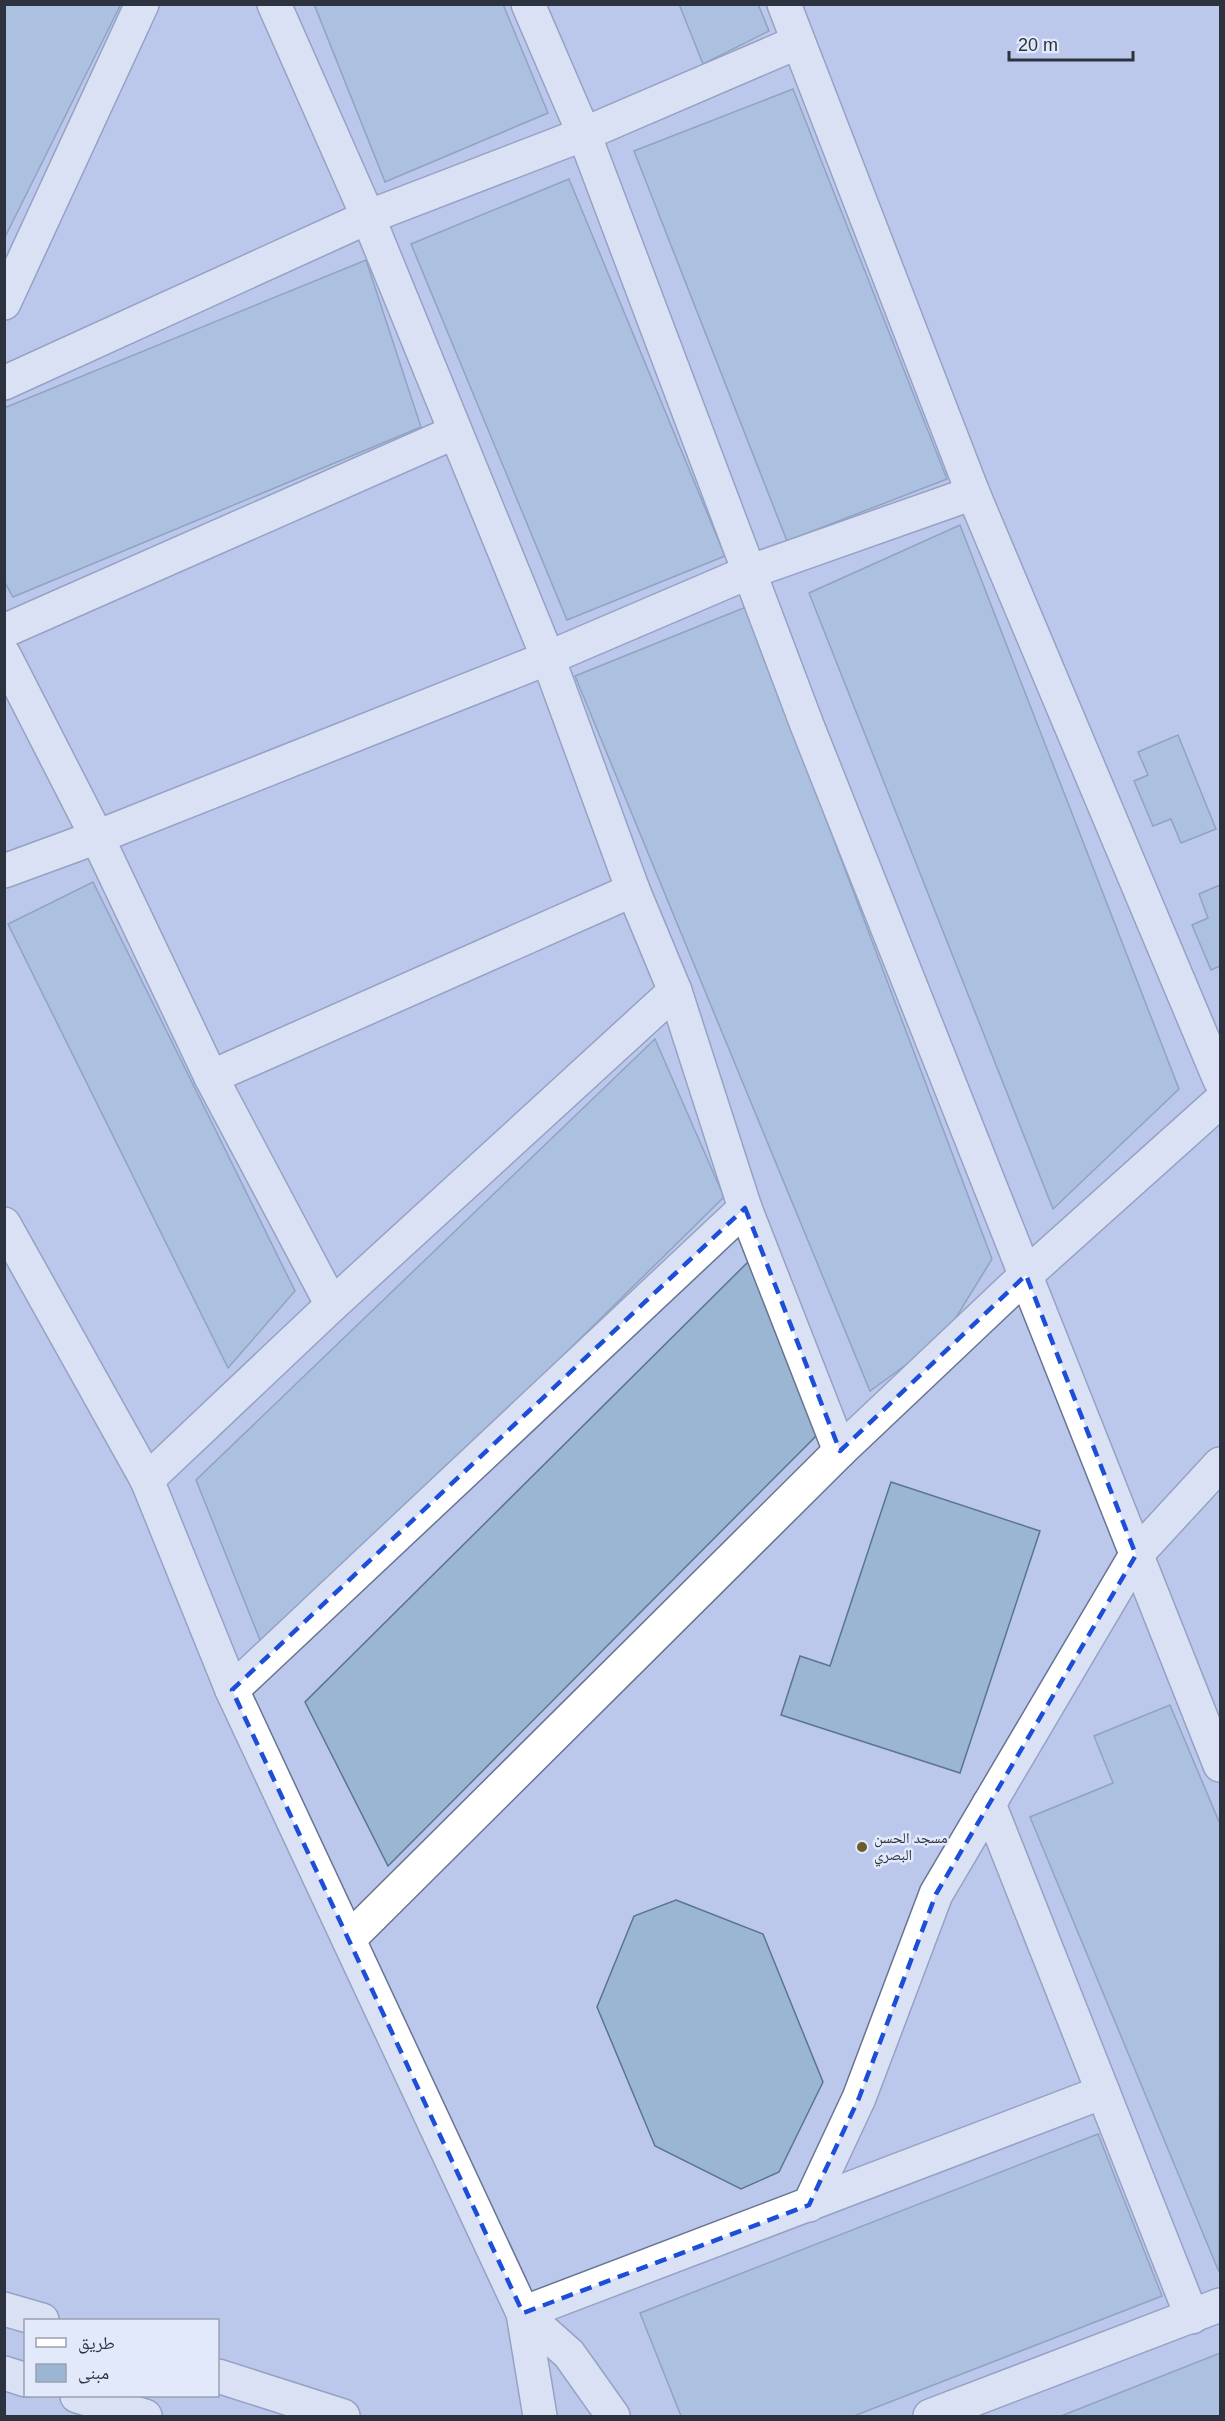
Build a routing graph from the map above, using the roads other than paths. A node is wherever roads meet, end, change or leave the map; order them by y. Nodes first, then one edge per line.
1 (142, 4) edge
2 (274, 4) edge
3 (528, 4) edge
4 (784, 4) edge
5 (798, 42) junction
6 (584, 134) junction
7 (368, 217) junction
8 (4, 303) edge
9 (4, 383) edge
10 (455, 432) junction
11 (973, 493) junction
12 (749, 572) junction
13 (4, 631) edge
14 (4, 655) edge
15 (548, 658) junction
16 (97, 837) junction
17 (4, 871) edge
18 (633, 890) junction
19 (675, 991) junction
20 (211, 1077) junction
21 (1221, 1080) edge
22 (1221, 1101) edge
23 (745, 1208) junction
24 (4, 1224) edge
25 (1026, 1275) junction
26 (332, 1305) junction
27 (840, 1450) junction
28 (1221, 1464) edge
29 (147, 1480) junction
30 (1136, 1555) junction
31 (232, 1690) junction
32 (1221, 1765) edge
33 (989, 1804) junction
34 (349, 1939) junction
35 (1103, 2092) junction
36 (809, 2205) junction
37 (4, 2309) edge
38 (1206, 2311) edge
39 (524, 2313) junction
40 (39, 2319) edge
41 (4, 2373) edge
42 (219, 2376) edge
43 (24, 2379) edge
44 (80, 2397) edge
45 (145, 2416) edge
46 (343, 2416) edge
47 (540, 2416) edge
48 (613, 2416) edge
49 (930, 2416) edge

1 - 8 street
2 - 7 street
3 - 6 street
4 - 5 street
5 - 6 street
5 - 11 street
6 - 7 street
6 - 12 street
7 - 9 street
7 - 10 street
10 - 13 street
10 - 15 street
11 - 12 street
11 - 21 street
12 - 15 street
12 - 25 street
14 - 16 street
15 - 16 street
15 - 18 street
16 - 17 street
16 - 20 street
18 - 19 street
18 - 20 street
19 - 23 street
19 - 26 street
20 - 26 street
22 - 25 street
23 - 27 street
23 - 31 street
24 - 29 street
25 - 27 street
25 - 30 street
26 - 29 street
27 - 34 street
28 - 30 street
29 - 31 street
30 - 32 street
30 - 33 street
31 - 34 street
33 - 35 street
33 - 36 street
34 - 39 street
35 - 36 street
35 - 38 street
36 - 39 street
37 - 40 street
38 - 49 street
39 - 47 street
39 - 48 street
41 - 43 street
42 - 46 street
44 - 45 street

